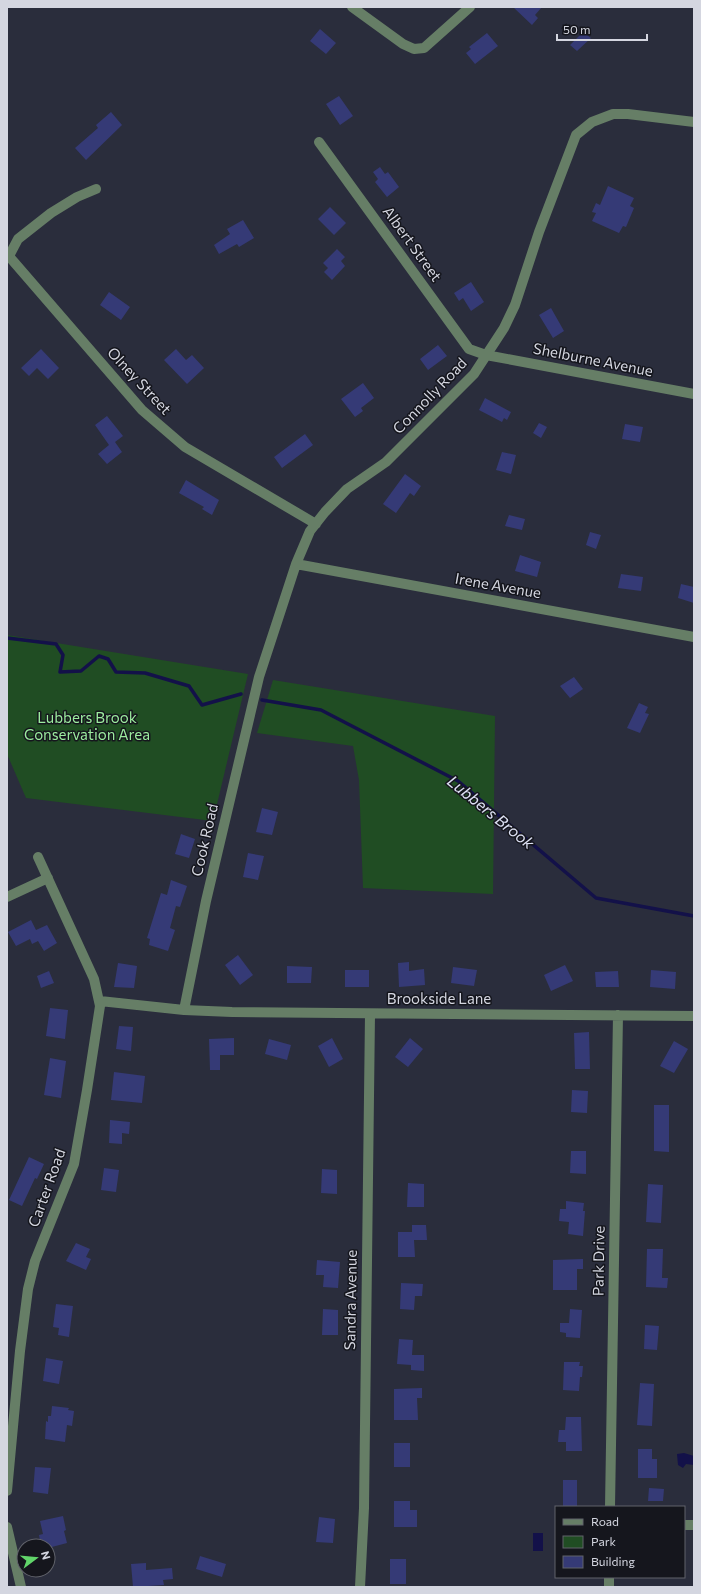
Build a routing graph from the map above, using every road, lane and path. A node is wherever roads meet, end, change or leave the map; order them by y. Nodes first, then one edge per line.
1 (352, 7) edge
2 (470, 7) edge
3 (694, 122) edge
4 (319, 142) dead end
5 (96, 189) dead end
6 (8, 255) edge
7 (486, 355) junction
8 (694, 394) edge
9 (316, 524) junction
10 (296, 564) junction
11 (694, 637) edge
12 (259, 677) joint
13 (38, 857) dead end
14 (48, 878) junction
15 (7, 897) edge
16 (100, 1001) junction
17 (184, 1010) junction
18 (370, 1014) junction
19 (618, 1015) junction
20 (694, 1016) edge
21 (7, 1492) edge
22 (610, 1506) edge
23 (7, 1526) edge
24 (20, 1587) edge
25 (360, 1587) edge

1 - 2 street
3 - 7 street, Connolly Road
4 - 7 street, Albert Street
5 - 6 street
6 - 9 street, Olney Street
7 - 8 street, Shelburne Avenue
7 - 9 street, Connolly Road
9 - 10 street, Connolly Road
10 - 11 street, Irene Avenue
10 - 12 street, Connolly Road
12 - 17 street, Cook Road
13 - 14 street, Carter Road
14 - 15 street
14 - 16 street, Carter Road
16 - 17 street, Brookside Lane
16 - 21 street, Carter Road
17 - 18 street, Brookside Lane
18 - 19 street, Brookside Lane
18 - 25 street, Sandra Avenue
19 - 20 street, Brookside Lane
19 - 22 street, Park Drive
23 - 24 street

